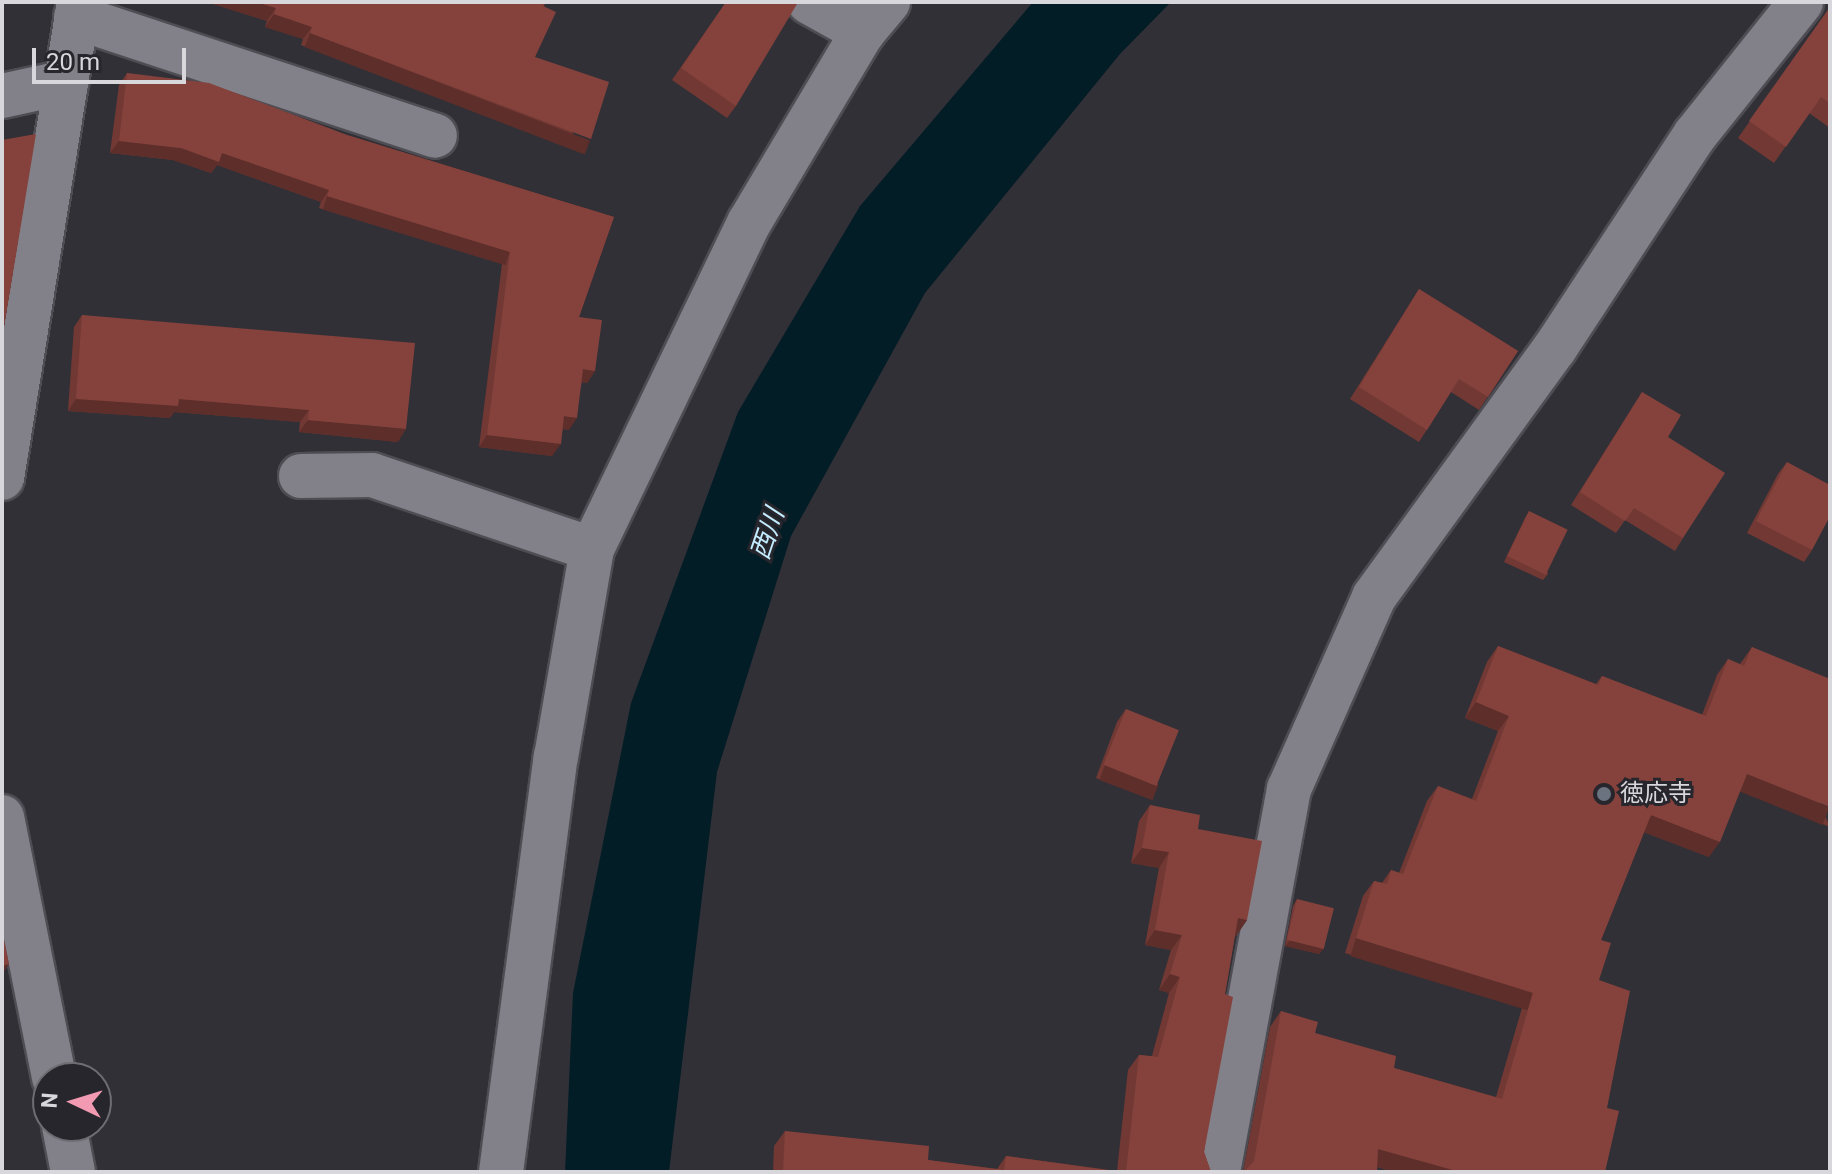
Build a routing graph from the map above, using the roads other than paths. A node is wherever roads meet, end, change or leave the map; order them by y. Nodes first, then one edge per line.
1 (809, 2) edge
2 (1801, 2) edge
3 (78, 10) edge
4 (876, 17) edge
5 (66, 82) junction
6 (2, 96) edge
7 (435, 136) dead end
8 (301, 476) dead end
9 (2, 478) edge
10 (592, 549) junction
11 (2, 817) edge
12 (20, 1000) edge
13 (47, 1062) edge
14 (67, 1142) edge
15 (73, 1172) edge
16 (501, 1172) edge
17 (1218, 1172) edge

1 - 4 street
2 - 17 street
3 - 5 street
3 - 7 street
4 - 10 street
5 - 6 street
5 - 9 street
8 - 10 street
10 - 16 street
11 - 12 street
12 - 13 street
14 - 15 street

